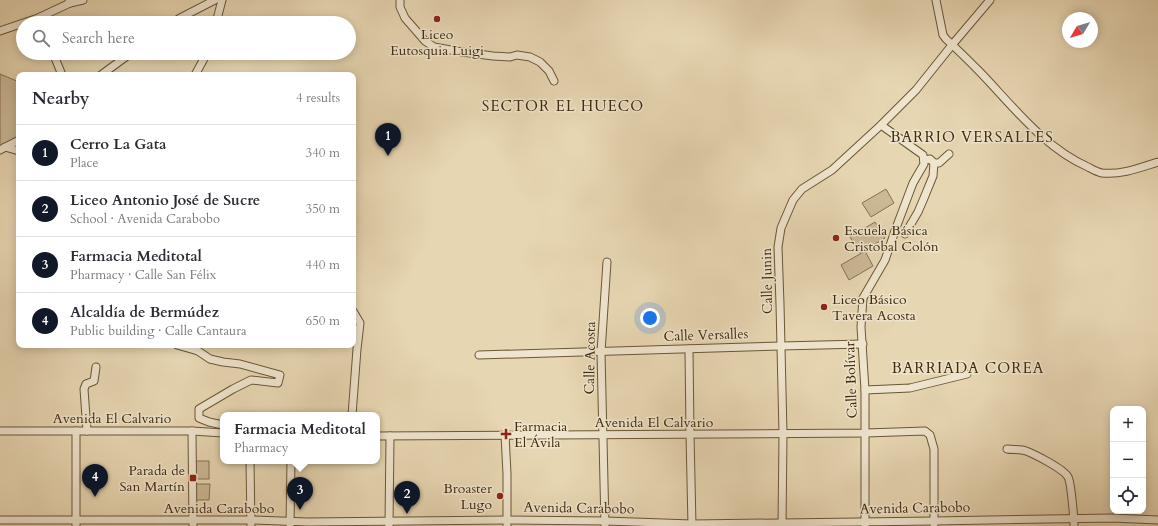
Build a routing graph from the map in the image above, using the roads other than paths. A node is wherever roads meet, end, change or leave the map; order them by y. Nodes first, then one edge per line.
1 (83, 0) edge
2 (215, 0) edge
3 (222, 0) edge
4 (400, 0) edge
5 (936, 0) edge
6 (990, 0) edge
7 (70, 2) edge
8 (46, 16) edge
9 (184, 16) edge
10 (218, 16) edge
11 (16, 26) edge
12 (0, 31) edge
13 (952, 45) junction
14 (56, 60) edge
15 (121, 60) edge
16 (203, 60) edge
17 (61, 72) edge
18 (105, 72) edge
19 (197, 72) edge
20 (554, 81) dead end
21 (882, 125) junction
22 (16, 142) edge
23 (3, 149) edge
24 (16, 151) edge
25 (949, 154) dead end
26 (924, 160) junction
27 (1158, 162) edge
28 (934, 163) junction
29 (905, 234) dead end
30 (607, 262) dead end
31 (356, 316) edge
32 (862, 344) junction
33 (781, 346) junction
34 (186, 348) edge
35 (689, 349) junction
36 (602, 352) junction
37 (479, 355) dead end
38 (96, 367) dead end
39 (967, 374) dead end
40 (865, 390) junction
41 (352, 412) edge
42 (220, 424) edge
43 (0, 431) edge
44 (76, 431) junction
45 (87, 431) junction
46 (192, 431) junction
47 (220, 433) edge
48 (690, 434) junction
49 (783, 434) junction
50 (866, 434) junction
51 (505, 435) junction
52 (604, 435) junction
53 (380, 436) edge
54 (390, 436) junction
55 (1007, 449) dead end
56 (250, 464) edge
57 (291, 464) edge
58 (1074, 518) junction
59 (0, 520) edge
60 (1158, 520) edge
61 (252, 523) edge
62 (507, 523) edge
63 (605, 523) edge
64 (76, 524) edge
65 (193, 524) edge
66 (290, 524) edge
67 (389, 524) edge
68 (865, 524) edge
69 (934, 524) edge
70 (692, 525) edge
71 (782, 525) edge
72 (1074, 526) edge

1 - 7 street
2 - 9 street
3 - 10 street
4 - 20 street
5 - 13 street
6 - 13 street, Calle Junin
7 - 8 street
11 - 12 street
13 - 21 street, Calle Junin
13 - 27 street
14 - 17 street
15 - 18 street
16 - 19 street
21 - 26 street
21 - 33 street, Calle Junin
22 - 23 street
23 - 24 street
25 - 28 street
26 - 28 street
26 - 32 street, Calle Bolívar
28 - 29 street
30 - 36 street, Calle Acosta
31 - 41 street
32 - 33 street, Calle Versalles
32 - 40 street, Calle Bolívar
33 - 35 street, Calle Versalles
33 - 49 street, Calle Junin
34 - 42 street
35 - 36 street, Calle Versalles
35 - 48 street
36 - 37 street, Calle Versalles
36 - 52 street, Calle Acosta
38 - 45 street
39 - 40 street
40 - 50 street, Calle Bolívar
43 - 44 street, Avenida El Calvario
44 - 45 street, Avenida El Calvario
44 - 64 street
45 - 46 street, Avenida El Calvario
46 - 47 street, Avenida El Calvario
46 - 65 street
48 - 49 street, Avenida El Calvario
48 - 52 street, Avenida El Calvario
48 - 70 street
49 - 50 street, Avenida El Calvario
49 - 71 street, Calle Junin
50 - 68 street, Calle Bolívar
50 - 69 street, Avenida El Calvario
51 - 52 street, Avenida El Calvario
51 - 54 street, Avenida El Calvario
51 - 62 street
52 - 63 street, Calle Acosta
53 - 54 street, Avenida El Calvario
54 - 67 street
55 - 58 street
56 - 61 street
57 - 66 street
58 - 60 street, Avenida Carabobo
58 - 69 street, Avenida Carabobo
58 - 72 street
59 - 64 street, Avenida Carabobo
61 - 65 street, Avenida Carabobo
61 - 66 street, Avenida Carabobo
62 - 63 street, Avenida Carabobo
62 - 67 street, Avenida Carabobo
63 - 70 street, Avenida Carabobo
64 - 65 street, Avenida Carabobo
66 - 67 street, Avenida Carabobo
68 - 69 street, Avenida Carabobo
68 - 71 street, Avenida Carabobo
70 - 71 street, Avenida Carabobo

